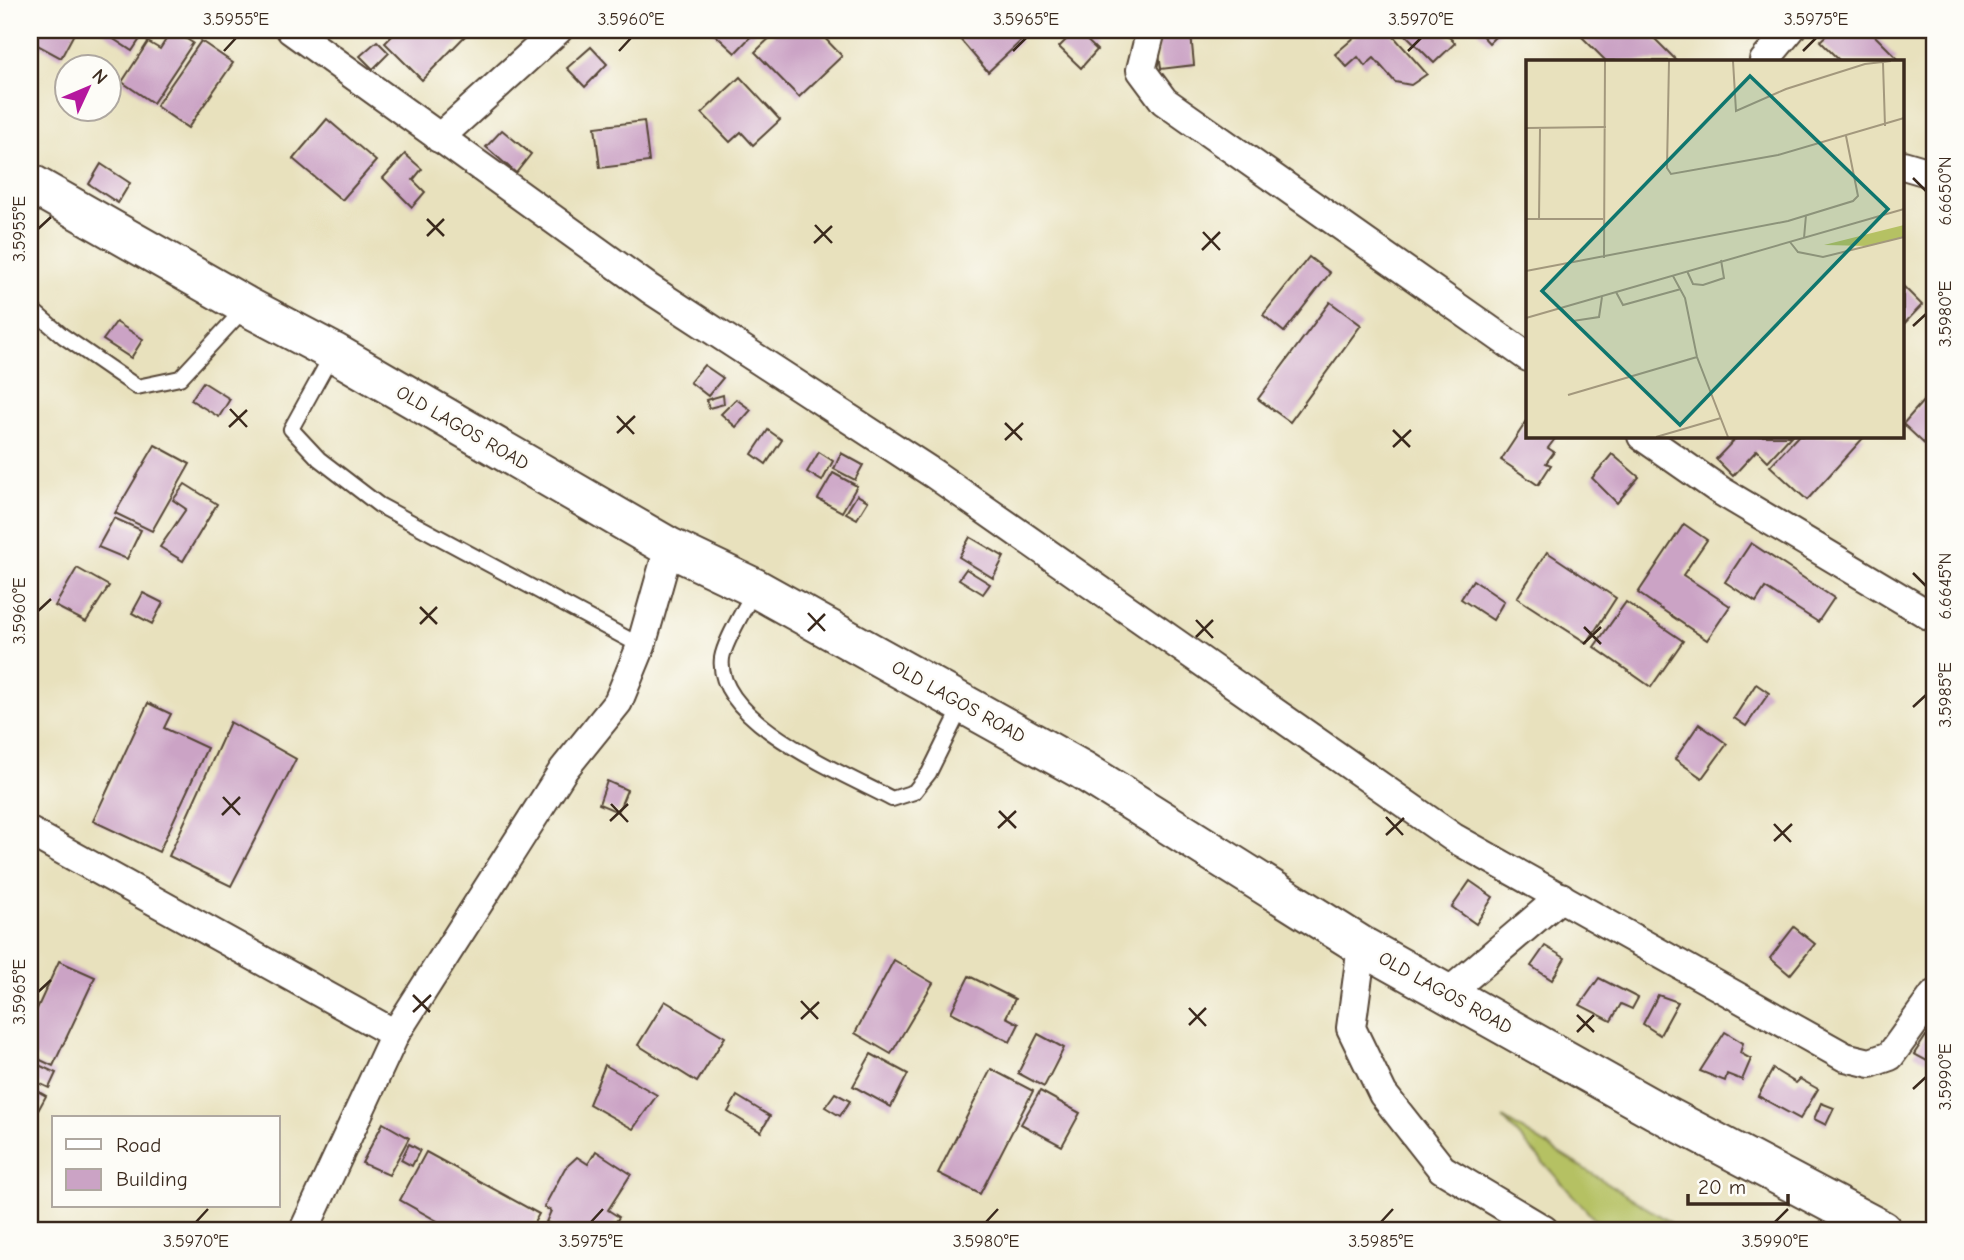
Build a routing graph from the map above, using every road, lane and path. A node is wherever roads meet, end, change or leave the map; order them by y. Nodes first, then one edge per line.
1 (292, 30) edge
2 (558, 30) edge
3 (1151, 30) edge
4 (1790, 30) edge
5 (1765, 60) edge
6 (439, 138) junction
7 (1904, 165) edge
8 (1934, 174) edge
9 (30, 183) edge
10 (246, 306) junction
11 (30, 308) edge
12 (334, 352) junction
13 (1526, 356) edge
14 (1645, 438) edge
15 (669, 547) junction
16 (755, 589) junction
17 (1934, 618) edge
18 (642, 646) junction
19 (963, 704) junction
20 (30, 832) edge
21 (1560, 897) junction
22 (1362, 946) junction
23 (1448, 993) junction
24 (1934, 995) edge
25 (395, 1034) junction
26 (304, 1230) edge
27 (1544, 1230) edge
28 (1882, 1230) edge

1 - 6 street
2 - 6 street
3 - 13 street
4 - 5 street
6 - 21 street
7 - 8 street
9 - 10 main road, OLD LAGOS ROAD
10 - 11 lane
10 - 12 main road, OLD LAGOS ROAD
12 - 15 main road, OLD LAGOS ROAD
12 - 18 lane
14 - 17 street
15 - 16 main road, OLD LAGOS ROAD
15 - 18 street
16 - 19 main road, OLD LAGOS ROAD
16 - 19 lane
18 - 25 street
19 - 22 main road, OLD LAGOS ROAD
20 - 25 street
21 - 23 street
21 - 24 street
22 - 23 main road, OLD LAGOS ROAD
22 - 27 street
23 - 28 main road, OLD LAGOS ROAD
25 - 26 street

